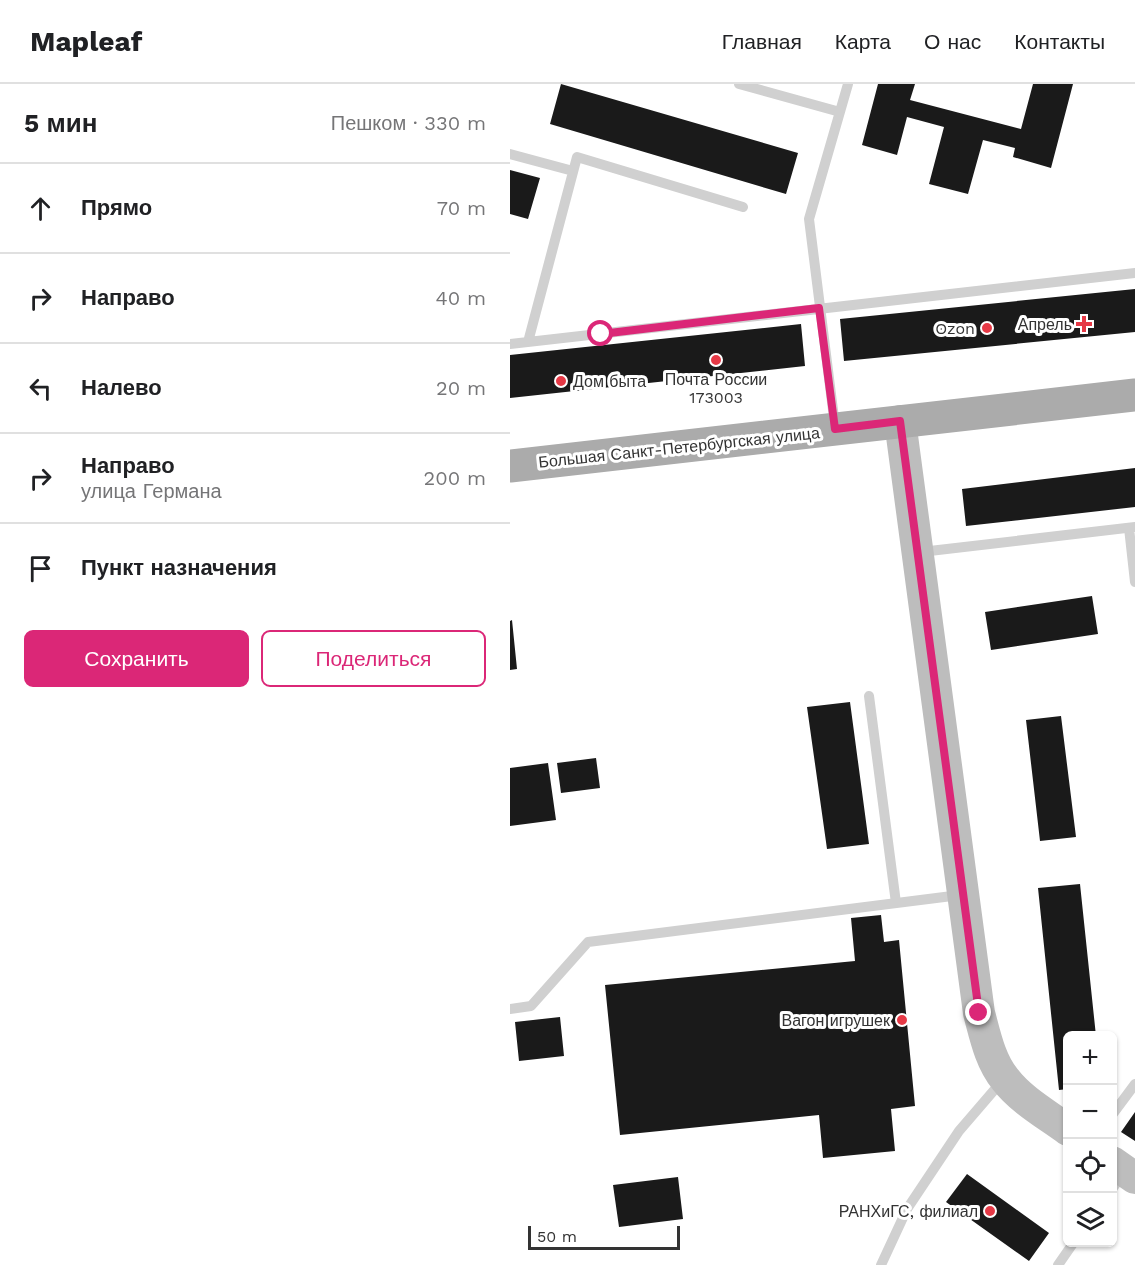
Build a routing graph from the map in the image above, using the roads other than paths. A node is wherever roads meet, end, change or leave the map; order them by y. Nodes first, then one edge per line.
1 (739, 84) edge
2 (848, 84) edge
3 (840, 112) junction
4 (510, 154) edge
5 (573, 171) junction
6 (743, 207) dead end
7 (1135, 273) edge
8 (819, 308) junction
9 (528, 342) junction
10 (510, 344) edge
11 (1135, 395) edge
12 (900, 421) junction
13 (835, 429) junction
14 (510, 466) edge
15 (1132, 528) edge
16 (918, 553) junction
17 (1135, 582) edge
18 (869, 696) dead end
19 (963, 895) junction
20 (896, 903) junction
21 (510, 1009) edge
22 (1004, 1078) junction
23 (1135, 1084) edge
24 (1117, 1109) edge
25 (1063, 1126) edge
26 (1071, 1247) edge
27 (881, 1265) edge
28 (1058, 1265) edge

1 - 3 lane
2 - 3 lane
3 - 8 lane
4 - 5 lane
5 - 6 lane
5 - 9 lane
7 - 8 lane
8 - 9 lane
8 - 13 lane
9 - 10 lane
11 - 12 main road, Большая Санкт-Петербургская улица
12 - 13 main road, Большая Санкт-Петербургская улица
12 - 16 main road
13 - 14 main road, Большая Санкт-Петербургская улица
15 - 16 lane
15 - 17 lane
16 - 19 main road
18 - 20 lane
19 - 20 lane
19 - 22 main road
20 - 21 lane
22 - 25 main road
22 - 27 lane
23 - 24 lane
26 - 28 lane

